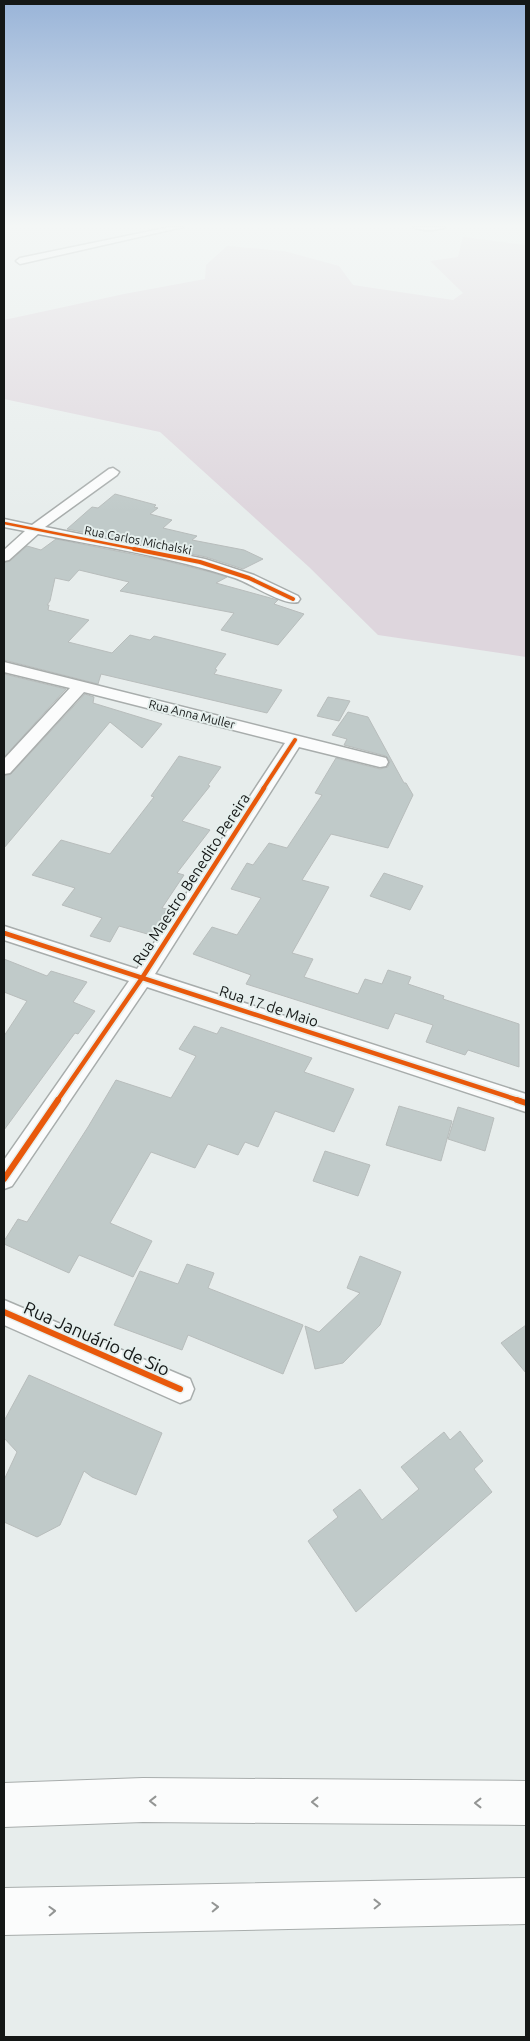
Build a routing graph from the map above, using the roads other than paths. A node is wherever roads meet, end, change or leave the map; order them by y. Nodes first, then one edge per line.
1 (112, 472) dead end
2 (4, 523) edge
3 (36, 530) junction
4 (4, 557) edge
5 (293, 600) dead end
6 (4, 667) edge
7 (81, 686) junction
8 (295, 740) junction
9 (380, 762) dead end
10 (4, 769) edge
11 (4, 933) edge
12 (142, 978) junction
13 (526, 1103) edge
14 (4, 1179) edge
15 (4, 1312) edge
16 (180, 1389) dead end
17 (526, 1803) edge
18 (4, 1804) edge
19 (526, 1901) edge
20 (4, 1912) edge

1 - 3 street
2 - 3 street, Rua Carlos Michalski
3 - 4 street
3 - 5 street, Rua Carlos Michalski
6 - 7 street, Rua Anna Muller
7 - 8 street, Rua Anna Muller
7 - 10 street
8 - 9 street, Rua Anna Muller
8 - 12 street, Rua Maestro Benedito Pereira
11 - 12 street, Rua 17 de Maio
12 - 13 street, Rua 17 de Maio
12 - 14 street, Rua Maestro Benedito Pereira
15 - 16 street, Rua Januário de Sio
17 -> 18 highway
20 -> 19 highway

